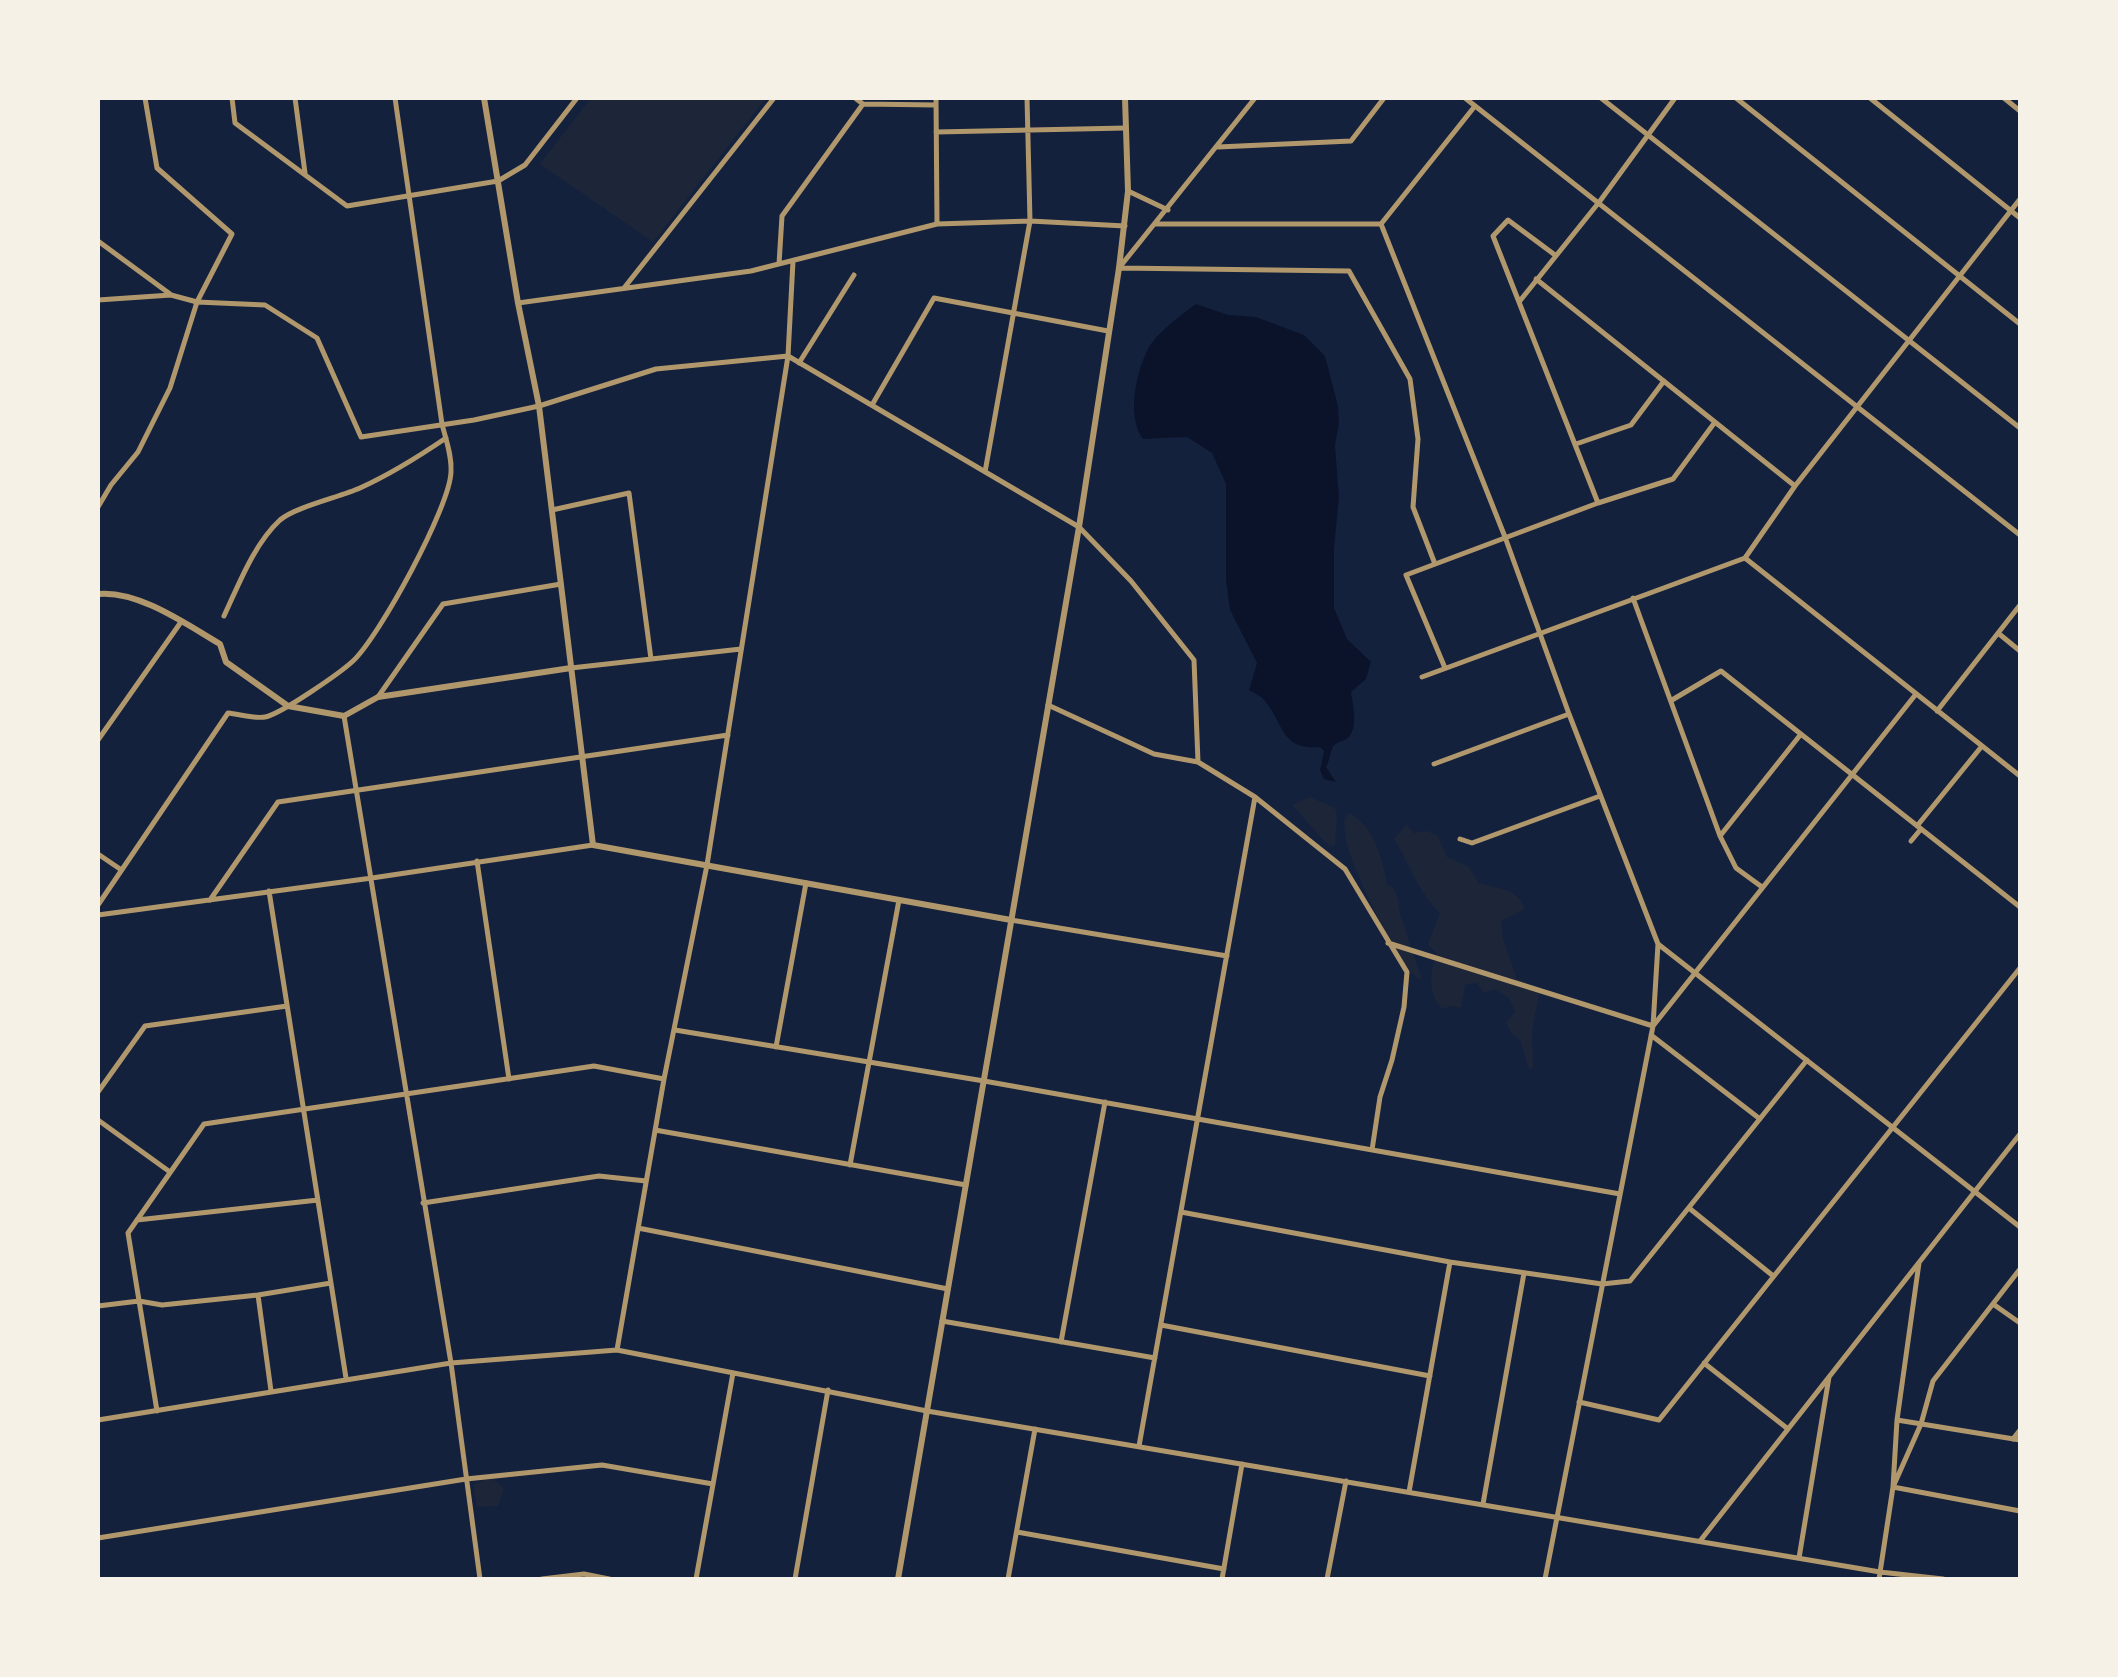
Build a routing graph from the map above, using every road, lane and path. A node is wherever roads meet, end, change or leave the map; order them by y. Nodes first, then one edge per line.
1 (145, 98) edge
2 (232, 98) edge
3 (295, 98) edge
4 (395, 98) edge
5 (484, 98) edge
6 (577, 98) edge
7 (774, 98) edge
8 (855, 98) edge
9 (1027, 98) edge
10 (1125, 98) edge
11 (1255, 98) edge
12 (1384, 98) edge
13 (1465, 98) edge
14 (1601, 98) edge
15 (1675, 98) edge
16 (1736, 98) edge
17 (1870, 98) edge
18 (2004, 98) edge
19 (936, 102) edge
20 (863, 104) junction
21 (1475, 106) junction
22 (2020, 111) edge
23 (1126, 128) junction
24 (1028, 130) junction
25 (936, 132) junction
26 (1647, 134) junction
27 (1217, 147) junction
28 (306, 174) junction
29 (498, 181) junction
30 (1128, 191) junction
31 (410, 194) junction
32 (2020, 199) edge
33 (1600, 201) junction
34 (1168, 210) junction
35 (2010, 211) junction
36 (2020, 218) edge
37 (1030, 221) junction
38 (937, 224) junction
39 (1156, 224) junction
40 (1381, 224) junction
41 (1125, 226) junction
42 (98, 241) edge
43 (1555, 255) junction
44 (793, 261) junction
45 (779, 264) junction
46 (1119, 268) junction
47 (854, 275) dead end
48 (1959, 276) junction
49 (1536, 279) junction
50 (624, 288) junction
51 (171, 295) junction
52 (98, 300) edge
53 (197, 302) junction
54 (1518, 302) junction
55 (518, 303) junction
56 (1012, 314) junction
57 (2020, 324) edge
58 (1108, 331) junction
59 (1910, 339) junction
60 (788, 356) junction
61 (799, 363) junction
62 (1664, 381) junction
63 (872, 405) junction
64 (539, 406) junction
65 (1857, 407) junction
66 (1715, 422) junction
67 (442, 424) junction
68 (2020, 428) edge
69 (446, 438) junction
70 (1576, 444) junction
71 (985, 472) junction
72 (1795, 486) junction
73 (1598, 503) junction
74 (98, 507) edge
75 (552, 510) junction
76 (1079, 527) junction
77 (2020, 535) edge
78 (1505, 537) junction
79 (1745, 558) junction
80 (1435, 564) junction
81 (561, 584) junction
82 (98, 594) edge
83 (1633, 598) junction
84 (2020, 605) edge
85 (224, 616) dead end
86 (181, 622) junction
87 (1540, 632) junction
88 (1998, 633) junction
89 (741, 649) junction
90 (2020, 651) edge
91 (651, 659) junction
92 (571, 668) junction
93 (1445, 668) junction
94 (1422, 677) dead end
95 (1916, 694) junction
96 (378, 697) junction
97 (1672, 700) junction
98 (1048, 705) junction
99 (288, 706) junction
100 (1937, 711) junction
101 (1569, 714) junction
102 (344, 716) junction
103 (1801, 734) junction
104 (728, 735) junction
105 (98, 740) edge
106 (1982, 746) junction
107 (583, 758) junction
108 (1198, 762) junction
109 (1434, 764) dead end
110 (1853, 774) junction
111 (2020, 776) edge
112 (358, 791) junction
113 (1600, 796) junction
114 (1255, 797) junction
115 (1919, 827) junction
116 (1720, 836) junction
117 (1460, 839) dead end
118 (1911, 841) dead end
119 (593, 845) junction
120 (98, 854) edge
121 (477, 861) junction
122 (707, 865) junction
123 (121, 869) junction
124 (372, 878) junction
125 (806, 883) junction
126 (1762, 887) junction
127 (269, 891) junction
128 (210, 900) junction
129 (899, 900) junction
130 (98, 905) edge
131 (2020, 907) edge
132 (98, 915) edge
133 (1011, 920) junction
134 (1388, 943) junction
135 (1658, 944) junction
136 (1227, 956) junction
137 (2020, 968) edge
138 (1695, 974) junction
139 (287, 1006) junction
140 (1653, 1026) junction
141 (675, 1030) junction
142 (1651, 1035) junction
143 (776, 1047) junction
144 (1807, 1060) junction
145 (869, 1062) junction
146 (509, 1079) junction
147 (664, 1079) junction
148 (984, 1081) junction
149 (98, 1092) edge
150 (406, 1095) junction
151 (1105, 1102) junction
152 (303, 1109) junction
153 (1198, 1119) junction
154 (1760, 1119) junction
155 (98, 1120) edge
156 (1894, 1129) junction
157 (655, 1130) junction
158 (2020, 1134) edge
159 (1372, 1150) junction
160 (850, 1165) junction
161 (170, 1172) junction
162 (646, 1181) junction
163 (966, 1185) junction
164 (1975, 1191) junction
165 (1620, 1194) junction
166 (318, 1200) junction
167 (423, 1203) junction
168 (1689, 1208) junction
169 (1181, 1212) junction
170 (137, 1220) junction
171 (2020, 1227) edge
172 (638, 1228) junction
173 (1919, 1261) junction
174 (1450, 1262) junction
175 (2020, 1269) edge
176 (1524, 1273) junction
177 (1772, 1275) junction
178 (331, 1283) junction
179 (1602, 1284) junction
180 (948, 1289) junction
181 (258, 1295) junction
182 (139, 1301) junction
183 (1993, 1304) junction
184 (98, 1306) edge
185 (942, 1321) junction
186 (2020, 1323) edge
187 (1161, 1325) junction
188 (1061, 1342) junction
189 (617, 1350) junction
190 (1155, 1358) junction
191 (451, 1363) junction
192 (1704, 1363) junction
193 (733, 1373) junction
194 (1830, 1375) junction
195 (1430, 1376) junction
196 (346, 1378) junction
197 (828, 1390) junction
198 (271, 1391) junction
199 (1579, 1402) junction
200 (157, 1411) junction
201 (927, 1411) junction
202 (98, 1420) edge
203 (1897, 1420) junction
204 (1921, 1424) junction
205 (1035, 1429) junction
206 (1788, 1429) junction
207 (2020, 1430) edge
208 (2017, 1440) edge
209 (1139, 1446) junction
210 (1242, 1464) junction
211 (466, 1479) junction
212 (1346, 1481) junction
213 (713, 1484) junction
214 (1893, 1487) junction
215 (1409, 1492) junction
216 (1483, 1504) junction
217 (2020, 1511) edge
218 (1556, 1517) junction
219 (1017, 1532) junction
220 (98, 1538) edge
221 (1700, 1541) junction
222 (1799, 1558) junction
223 (1224, 1569) junction
224 (1880, 1572) junction
225 (480, 1579) edge
226 (542, 1579) edge
227 (609, 1579) edge
228 (696, 1579) edge
229 (795, 1579) edge
230 (898, 1579) edge
231 (1008, 1579) edge
232 (1222, 1579) edge
233 (1327, 1579) edge
234 (1545, 1579) edge
235 (1879, 1579) edge
236 (1943, 1579) edge

1 - 53 street
2 - 28 street
3 - 28 street
4 - 31 street
5 - 29 street
6 - 29 street
7 - 50 street
8 - 20 street
9 - 24 street
10 - 23 street
11 - 27 street
12 - 27 street
13 - 21 street
14 - 26 street
15 - 26 street
16 - 48 street
17 - 35 street
18 - 22 street
19 - 20 street
19 - 25 street
20 - 45 street
21 - 33 street
21 - 40 street
23 - 24 street
23 - 30 street
24 - 25 street
24 - 37 street
25 - 38 street
26 - 33 street
26 - 59 street
27 - 34 street
28 - 31 street
29 - 31 street
29 - 55 street
30 - 34 street
30 - 41 street
31 - 67 street
32 - 35 street
33 - 43 street
33 - 65 street
34 - 39 street
35 - 36 street
35 - 48 street
37 - 38 street
37 - 41 street
37 - 56 street
38 - 44 street
39 - 40 street
39 - 46 street
40 - 78 street
41 - 46 street
42 - 51 street
43 - 49 street
43 - 54 street
44 - 45 street
44 - 60 street
45 - 50 street
46 - 58 street
46 - 80 street
47 - 61 street
48 - 57 street
48 - 59 street
49 - 54 street
49 - 62 street
50 - 55 street
51 - 52 street
51 - 53 street
53 - 67 street
53 - 74 street
54 - 70 street
55 - 64 street
56 - 58 street
56 - 63 street
56 - 71 street
58 - 76 street
59 - 65 street
59 - 68 street
60 - 61 street
60 - 64 street
60 - 89 street
61 - 63 street
62 - 66 street
62 - 70 street
63 - 71 street
64 - 67 street
64 - 75 street
65 - 72 street
65 - 77 street
66 - 72 street
66 - 73 street
67 - 69 street
69 - 85 street
69 - 99 street
70 - 73 street
71 - 76 street
72 - 79 street
73 - 78 street
75 - 81 street
75 - 91 street
76 - 98 street
76 - 108 street
78 - 80 street
78 - 87 street
79 - 83 street
79 - 95 street
80 - 93 street
81 - 92 street
81 - 96 street
82 - 86 street
83 - 87 street
83 - 97 street
84 - 88 street
86 - 99 street
86 - 105 street
87 - 93 street
87 - 101 street
88 - 90 street
88 - 100 street
89 - 91 street
89 - 104 street
91 - 92 street
92 - 96 street
92 - 107 street
93 - 94 street
95 - 100 street
95 - 110 street
96 - 102 street
97 - 103 street
97 - 116 street
98 - 108 street
98 - 133 street
99 - 102 street
99 - 123 street
100 - 106 street
101 - 109 street
101 - 113 street
102 - 112 street
103 - 110 street
103 - 116 street
104 - 107 street
104 - 122 street
106 - 111 street
106 - 115 street
107 - 112 street
107 - 119 street
108 - 114 street
110 - 115 street
110 - 126 street
112 - 124 street
112 - 128 street
113 - 117 street
113 - 135 street
114 - 134 street
114 - 136 street
115 - 118 street
115 - 131 street
116 - 126 street
119 - 121 street
119 - 122 street
120 - 123 street
121 - 124 street
121 - 146 street
122 - 125 street
122 - 141 street
123 - 130 street
124 - 127 street
124 - 150 street
125 - 129 street
125 - 143 street
126 - 138 street
127 - 128 street
127 - 139 street
128 - 132 street
129 - 133 street
129 - 145 street
133 - 136 street
133 - 148 street
134 - 140 street
134 - 159 street
135 - 138 street
135 - 140 street
136 - 153 street
137 - 156 street
138 - 140 street
138 - 144 street
139 - 149 street
139 - 152 street
140 - 142 street
141 - 143 street
141 - 147 street
142 - 154 street
142 - 165 street
143 - 145 street
144 - 154 street
144 - 156 street
145 - 148 street
145 - 160 street
146 - 147 street
146 - 150 street
147 - 157 street
148 - 151 street
148 - 163 street
150 - 152 street
150 - 167 street
151 - 153 street
151 - 188 street
152 - 161 street
152 - 166 street
153 - 159 street
153 - 169 street
154 - 168 street
155 - 161 street
156 - 164 street
156 - 177 street
157 - 160 street
157 - 162 street
158 - 164 street
159 - 165 street
160 - 163 street
161 - 170 street
162 - 167 street
162 - 172 street
163 - 180 street
164 - 171 street
164 - 173 street
165 - 179 street
166 - 170 street
166 - 178 street
167 - 191 street
168 - 177 street
168 - 179 street
169 - 174 street
169 - 187 street
170 - 182 street
172 - 180 street
172 - 189 street
173 - 194 street
173 - 203 street
174 - 176 street
174 - 195 street
175 - 183 street
176 - 179 street
176 - 216 street
177 - 192 street
178 - 181 street
178 - 196 street
179 - 199 street
180 - 185 street
181 - 182 street
181 - 198 street
182 - 184 street
182 - 200 street
183 - 186 street
183 - 204 street
185 - 188 street
185 - 201 street
187 - 190 street
187 - 195 street
188 - 190 street
189 - 191 street
189 - 193 street
190 - 209 street
191 - 196 street
191 - 211 street
192 - 199 street
192 - 206 street
193 - 197 street
193 - 213 street
194 - 206 street
194 - 222 street
195 - 215 street
196 - 198 street
197 - 201 street
197 - 229 street
198 - 200 street
199 - 218 street
200 - 202 street
201 - 205 street
201 - 230 street
203 - 204 street
203 - 214 street
204 - 208 street
204 - 214 street
205 - 209 street
205 - 219 street
206 - 221 street
207 - 208 street
209 - 210 street
210 - 212 street
210 - 223 street
211 - 213 street
211 - 220 street
211 - 225 street
212 - 215 street
212 - 233 street
213 - 228 street
214 - 217 street
214 - 224 street
215 - 216 street
216 - 218 street
218 - 221 street
218 - 234 street
219 - 223 street
219 - 231 street
221 - 222 street
222 - 224 street
223 - 232 street
224 - 235 street
224 - 236 street
226 - 227 street

